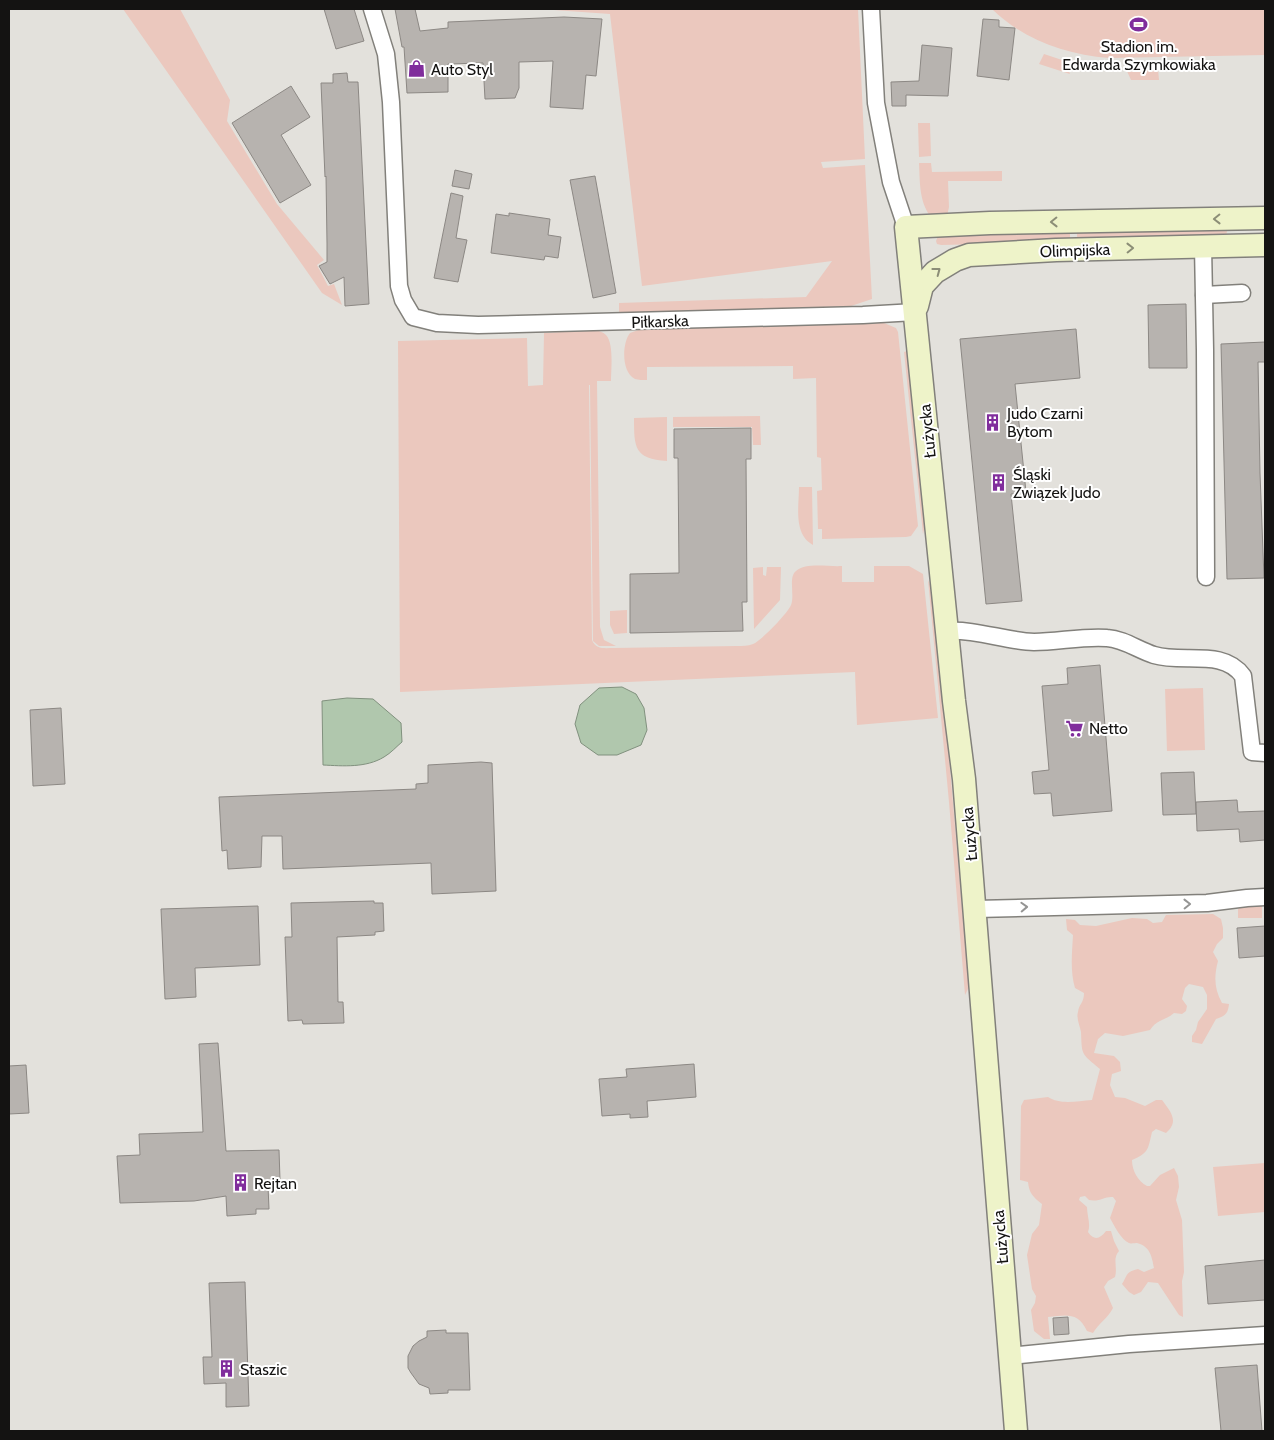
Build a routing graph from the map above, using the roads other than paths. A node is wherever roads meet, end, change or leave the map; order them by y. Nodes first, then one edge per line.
1 (372, 9) edge
2 (871, 9) edge
3 (1260, 218) edge
4 (906, 227) junction
5 (1260, 245) edge
6 (1202, 246) junction
7 (1242, 293) dead end
8 (1204, 295) junction
9 (915, 312) junction
10 (1206, 577) dead end
11 (947, 631) junction
12 (1265, 753) edge
13 (1265, 897) edge
14 (976, 909) junction
15 (1265, 1335) edge
16 (1010, 1356) junction
17 (1016, 1431) edge

1 - 9 street, Piłkarska
2 - 4 street
3 -> 4 street, Olimpijska
3 - 5 street
4 - 9 street
5 - 6 street, Olimpijska
6 - 8 street
9 -> 6 street, Olimpijska
7 - 8 street
8 - 10 street
9 - 11 street, Łużycka
11 - 12 street
11 - 14 street, Łużycka
14 -> 13 street
14 - 16 street, Łużycka
15 - 16 street
16 - 17 street, Łużycka

